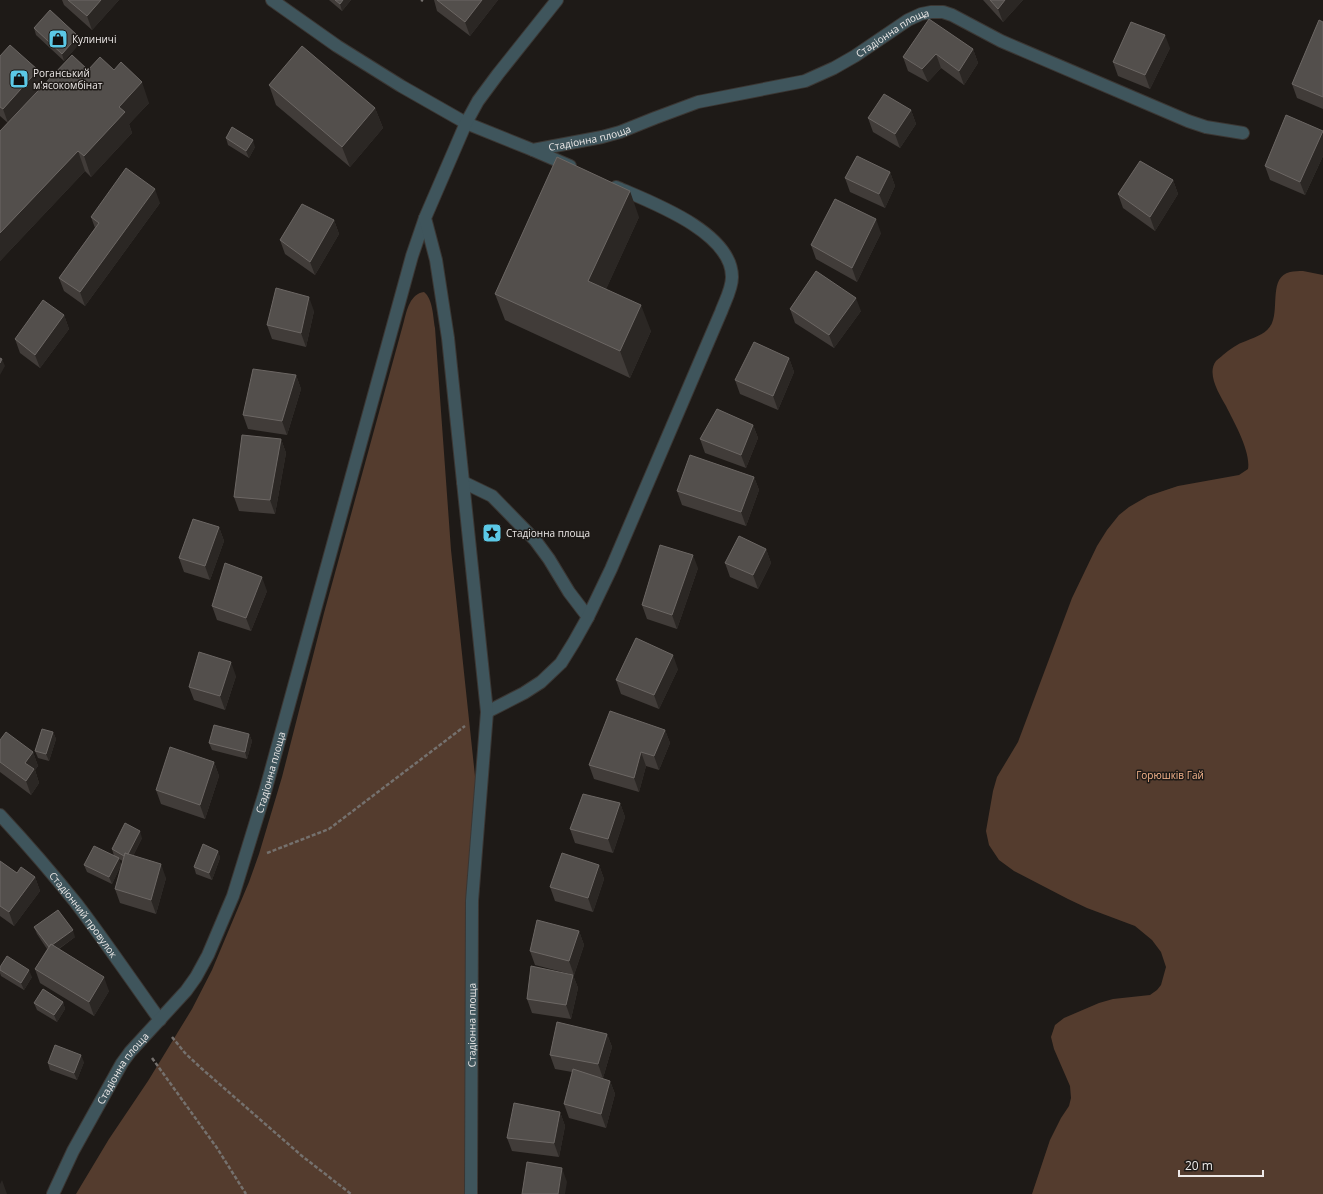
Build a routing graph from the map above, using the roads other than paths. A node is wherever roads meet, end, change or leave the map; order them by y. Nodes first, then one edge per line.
1 (272, 0) edge
2 (557, 0) edge
3 (466, 123) junction
4 (1243, 133) dead end
5 (533, 150) junction
6 (583, 172) edge
7 (604, 181) edge
8 (425, 218) junction
9 (463, 482) junction
10 (588, 617) junction
11 (487, 712) junction
12 (0, 815) edge
13 (160, 1020) junction
14 (53, 1194) edge
15 (471, 1194) edge

1 - 3 street
2 - 3 street
3 - 5 street, Стадіонна площа
3 - 8 street, Стадіонна площа
4 - 5 street, Стадіонна площа
5 - 6 street, Стадіонна площа
7 - 10 street
8 - 9 street, Стадіонна площа
8 - 13 street, Стадіонна площа
9 - 10 street
9 - 11 street, Стадіонна площа
10 - 11 street
11 - 15 street, Стадіонна площа
12 - 13 street, Стадіонний провулок
13 - 14 street, Стадіонна площа

